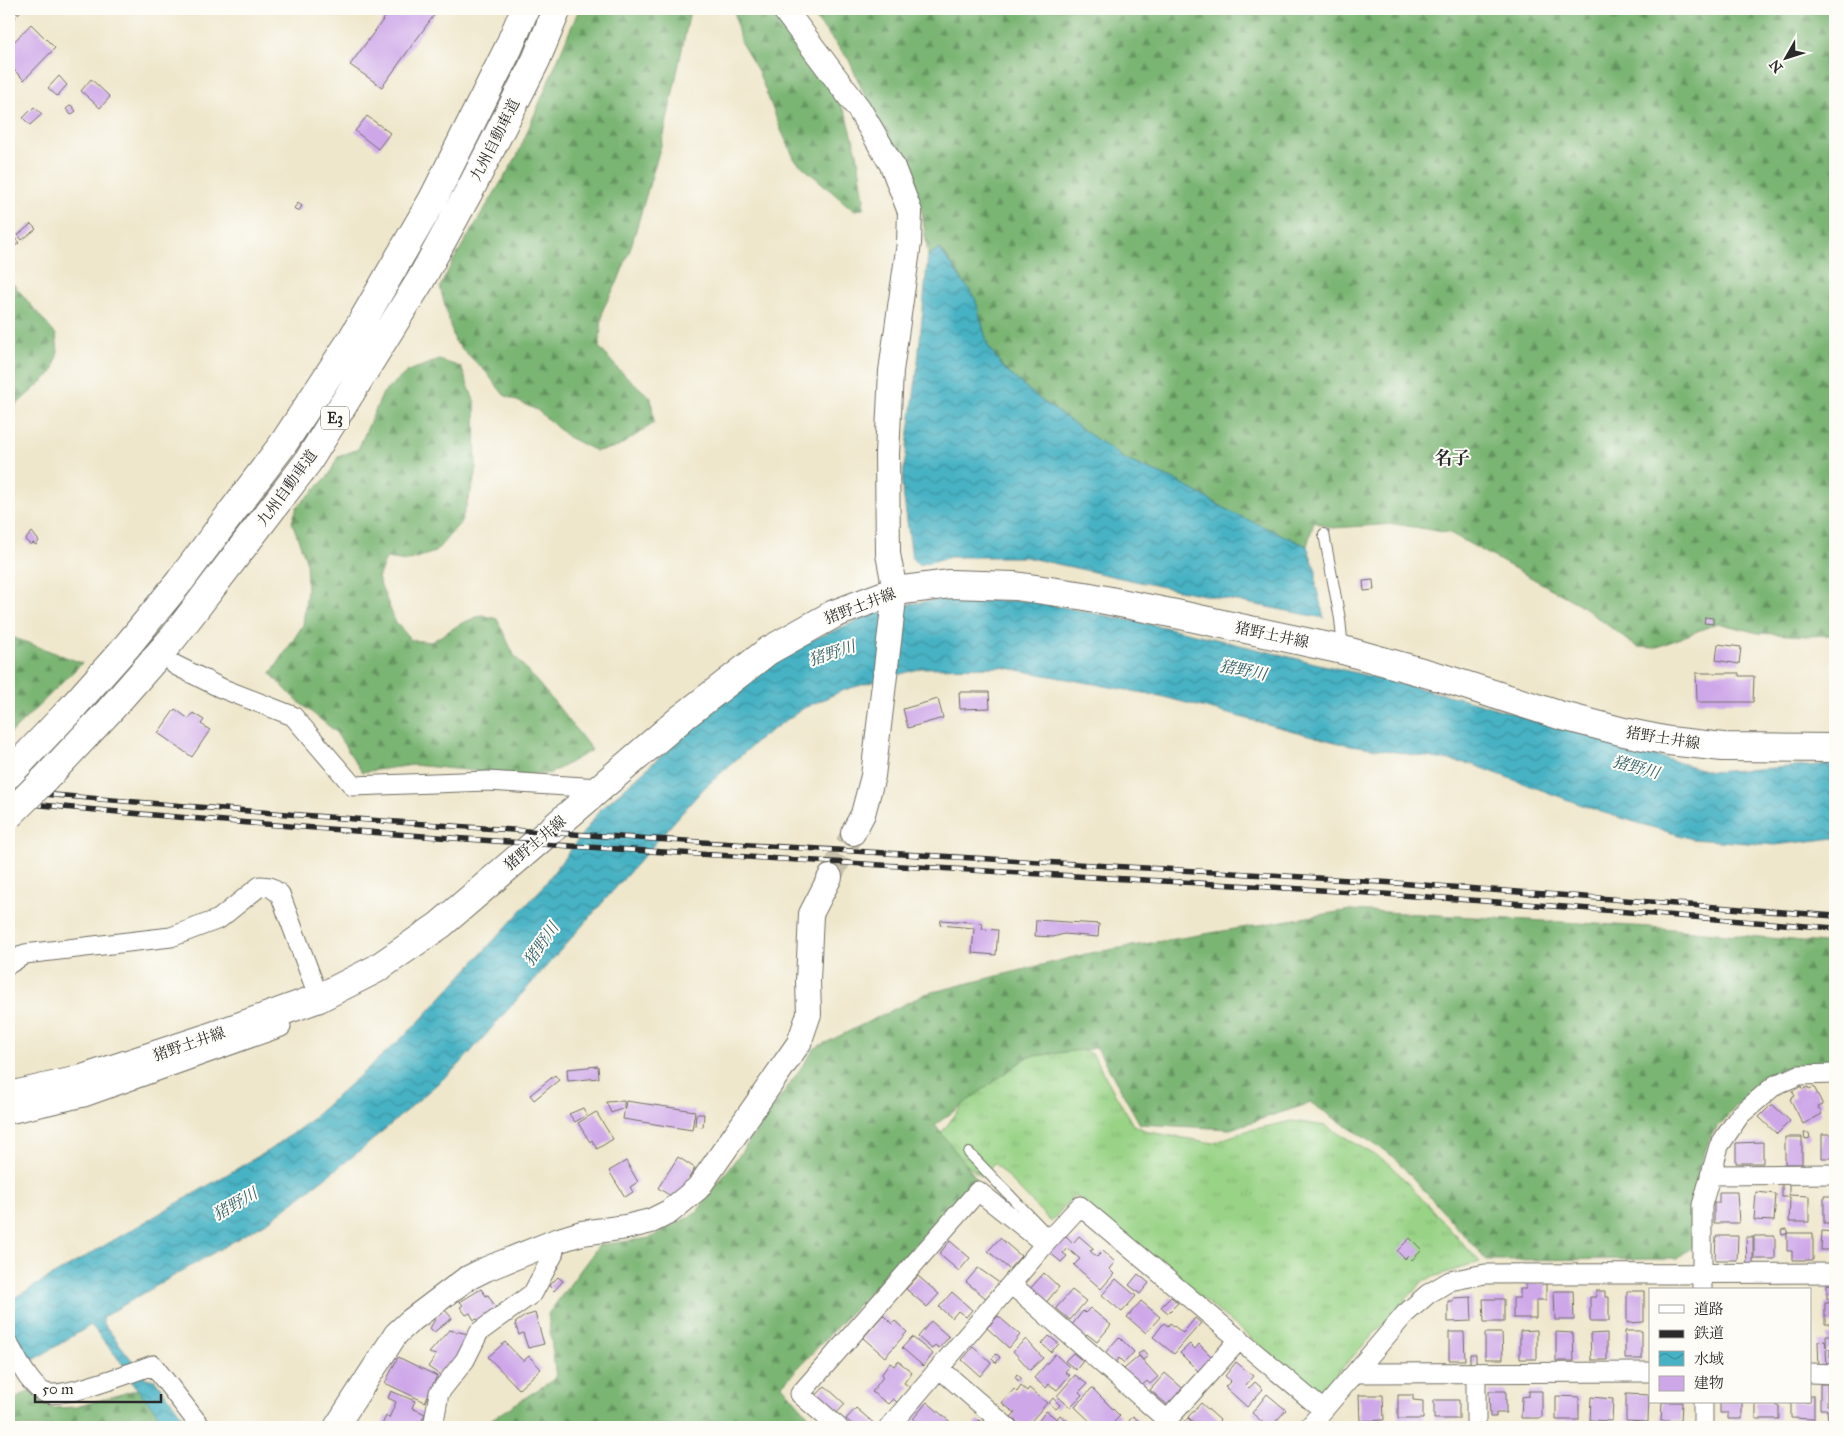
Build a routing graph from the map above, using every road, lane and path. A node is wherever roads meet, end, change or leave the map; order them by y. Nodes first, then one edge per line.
1 (525, 9) edge
2 (557, 9) edge
3 (784, 9) edge
4 (1324, 534) dead end
5 (893, 601) junction
6 (1343, 650) junction
7 (175, 665) dead end
8 (1835, 748) edge
9 (9, 774) edge
10 (599, 788) junction
11 (9, 815) edge
12 (853, 833) tunnel mouth
13 (830, 877) tunnel mouth
14 (9, 964) edge
15 (319, 998) junction
16 (280, 1027) dead end
17 (1835, 1074) edge
18 (9, 1096) edge
19 (9, 1114) edge
20 (969, 1153) dead end
21 (1835, 1174) edge
22 (1710, 1175) junction
23 (556, 1241) junction
24 (1048, 1241) junction
25 (1835, 1273) edge
26 (1702, 1281) edge
27 (1010, 1284) junction
28 (1240, 1339) junction
29 (9, 1345) edge
30 (939, 1368) junction
31 (1649, 1372) edge
32 (1356, 1373) junction
33 (1812, 1373) edge
34 (1476, 1374) junction
35 (1835, 1374) edge
36 (1704, 1404) edge
37 (1323, 1410) junction
38 (1164, 1424) edge
39 (201, 1427) edge
40 (336, 1427) edge
41 (433, 1427) edge
42 (838, 1427) edge
43 (889, 1427) edge
44 (1007, 1427) edge
45 (1309, 1427) edge
46 (1476, 1427) edge
47 (1703, 1427) edge

1 - 9 main road, 九州自動車道 / E3
2 - 11 main road, 九州自動車道 / E3, bridge
3 - 5 street
4 - 6 lane
5 - 6 main road, 猪野土井線
5 - 10 main road, 猪野土井線
5 - 12 street
6 - 8 main road, 猪野土井線
7 - 10 street
10 - 15 main road, 猪野土井線
13 - 23 street
14 - 15 street
15 - 18 main road, 猪野土井線
16 - 19 street
17 - 22 street
20 - 24 lane
21 - 22 street
22 - 26 street
23 - 40 street
23 - 41 street
24 - 27 street
24 - 28 street
24 - 42 street
25 - 26 street
26 - 32 street
27 - 30 street
27 - 38 street
28 - 37 street
28 - 38 street
29 - 39 street
30 - 43 street
30 - 44 street
31 - 34 street
32 - 34 street
32 - 37 street
33 - 35 street
34 - 46 street
36 - 47 street
37 - 45 street

